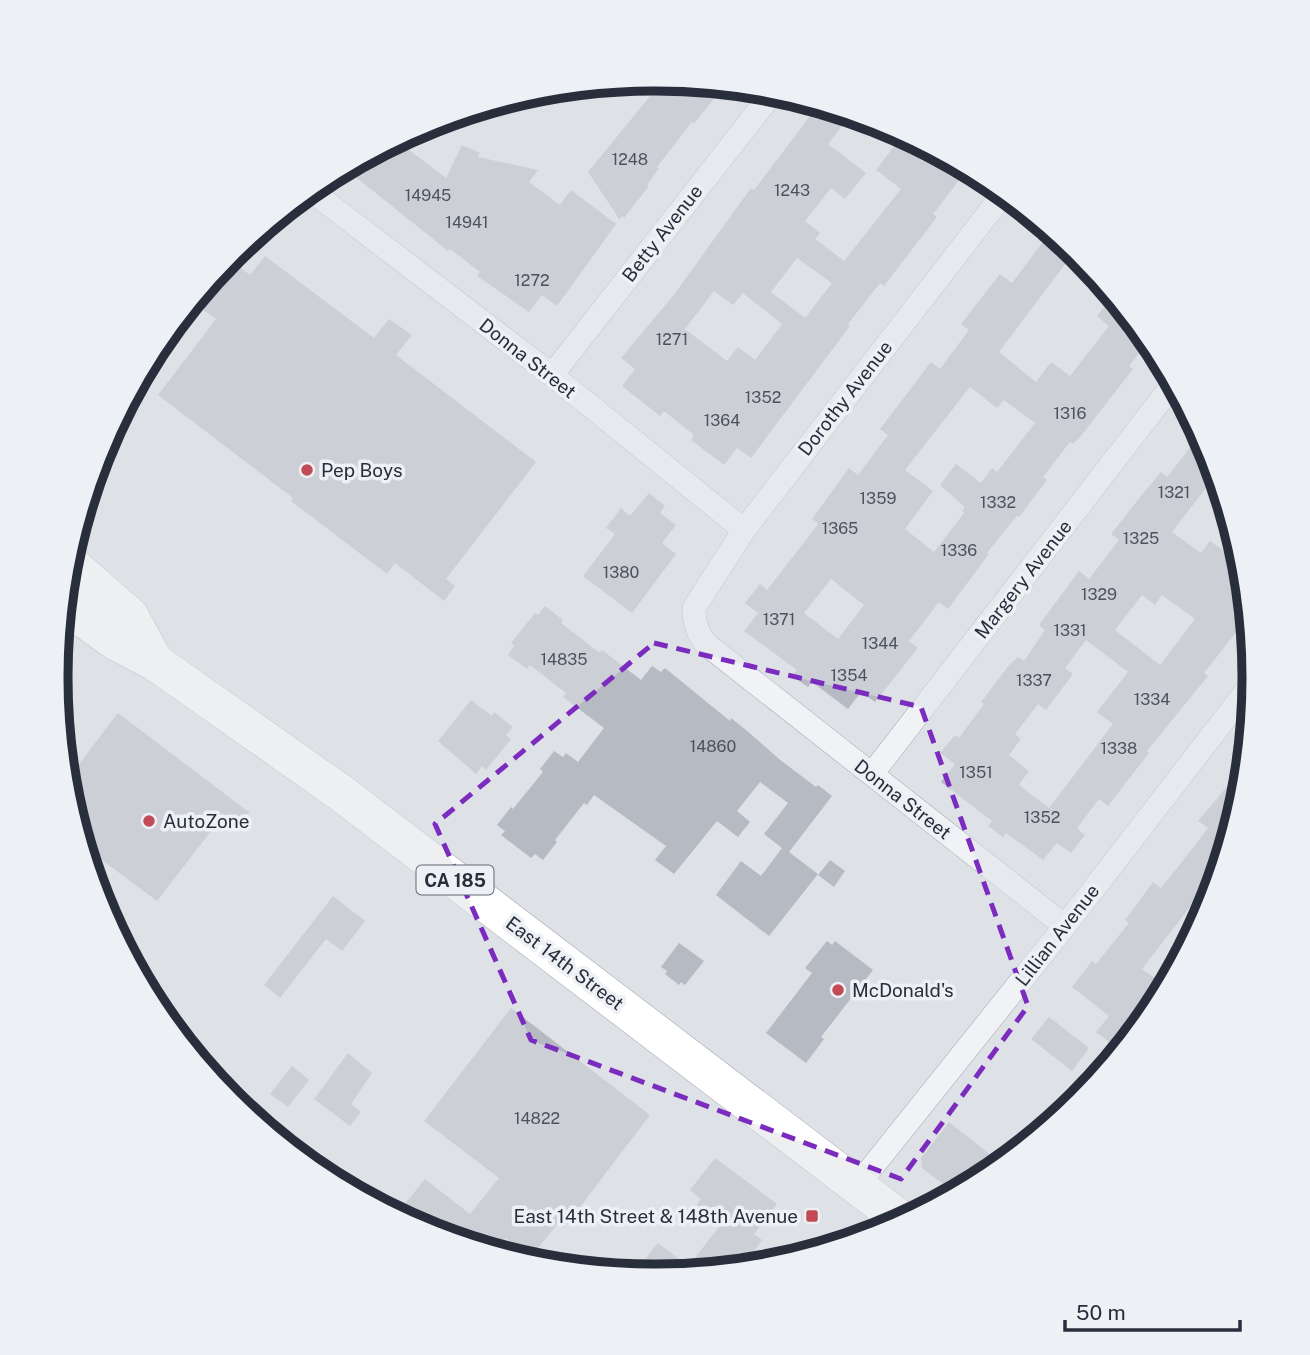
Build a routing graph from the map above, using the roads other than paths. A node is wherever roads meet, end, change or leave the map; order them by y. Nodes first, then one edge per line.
1 (765, 101) edge
2 (319, 197) edge
3 (997, 201) edge
4 (552, 375) junction
5 (1167, 392) edge
6 (744, 530) junction
7 (79, 570) edge
8 (694, 608) joint
9 (72, 611) edge
10 (155, 662) junction
11 (1240, 715) edge
12 (872, 774) junction
13 (1065, 926) junction
14 (857, 1186) junction
15 (893, 1214) edge

1 - 4 street, Betty Avenue
2 - 4 street, Donna Street
3 - 6 street, Dorothy Avenue
4 - 6 street, Donna Street
5 - 12 street, Margery Avenue
6 - 8 street, Dorothy Avenue
7 - 10 main road, East 14th Street / CA 185
8 - 12 street, Donna Street
9 - 10 main road, East 14th Street / CA 185
10 - 14 main road, East 14th Street / CA 185
11 - 13 street, Lillian Avenue
12 - 13 street, Donna Street
13 - 14 street, Lillian Avenue
14 - 15 main road, East 14th Street / CA 185

